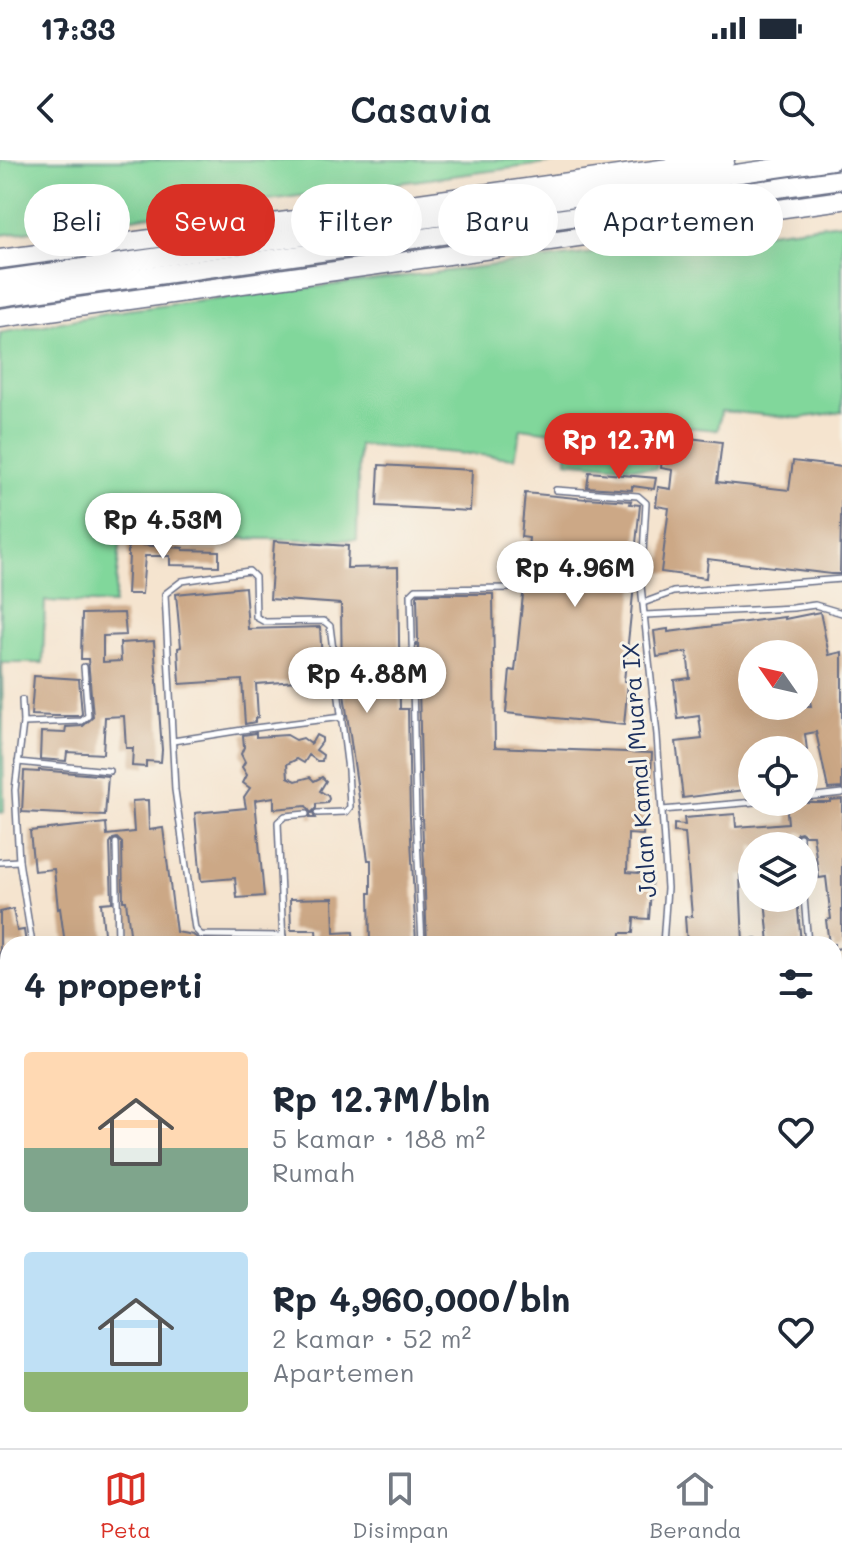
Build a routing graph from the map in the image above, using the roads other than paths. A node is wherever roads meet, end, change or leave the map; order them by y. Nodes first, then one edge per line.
1 (725, 160) edge
2 (832, 160) edge
3 (842, 179) edge
4 (840, 200) edge
5 (0, 259) edge
6 (0, 280) edge
7 (0, 297) edge
8 (0, 318) edge
9 (556, 490) dead end
10 (842, 579) edge
11 (517, 588) dead end
12 (643, 603) junction
13 (842, 613) edge
14 (645, 615) junction
15 (84, 667) dead end
16 (22, 700) dead end
17 (342, 717) junction
18 (23, 723) junction
19 (173, 741) junction
20 (18, 762) junction
21 (109, 771) dead end
22 (842, 793) edge
23 (818, 796) edge
24 (738, 803) edge
25 (662, 810) junction
26 (317, 813) dead end
27 (306, 814) dead end
28 (116, 843) dead end
29 (19, 861) junction
30 (0, 862) edge
31 (805, 912) edge
32 (31, 936) edge
33 (118, 936) edge
34 (283, 936) joint
35 (422, 936) edge
36 (664, 936) edge
37 (807, 936) edge

1 - 5 highway
2 - 6 highway
3 - 7 highway
4 - 8 highway
9 - 12 lane, Jalan Kamal Muara IX
10 - 12 lane
11 - 35 lane
12 - 14 lane, Jalan Kamal Muara IX
13 - 14 lane
14 - 25 lane, Jalan Kamal Muara IX
15 - 18 lane
16 - 18 lane
17 - 19 lane
17 - 19 lane
17 - 26 lane
18 - 20 lane
19 - 34 lane
20 - 21 lane
20 - 29 lane
22 - 23 lane
24 - 25 lane
25 - 36 lane, Jalan Kamal Muara IX
27 - 34 lane
28 - 33 lane
29 - 30 lane
29 - 32 lane
31 - 37 lane

